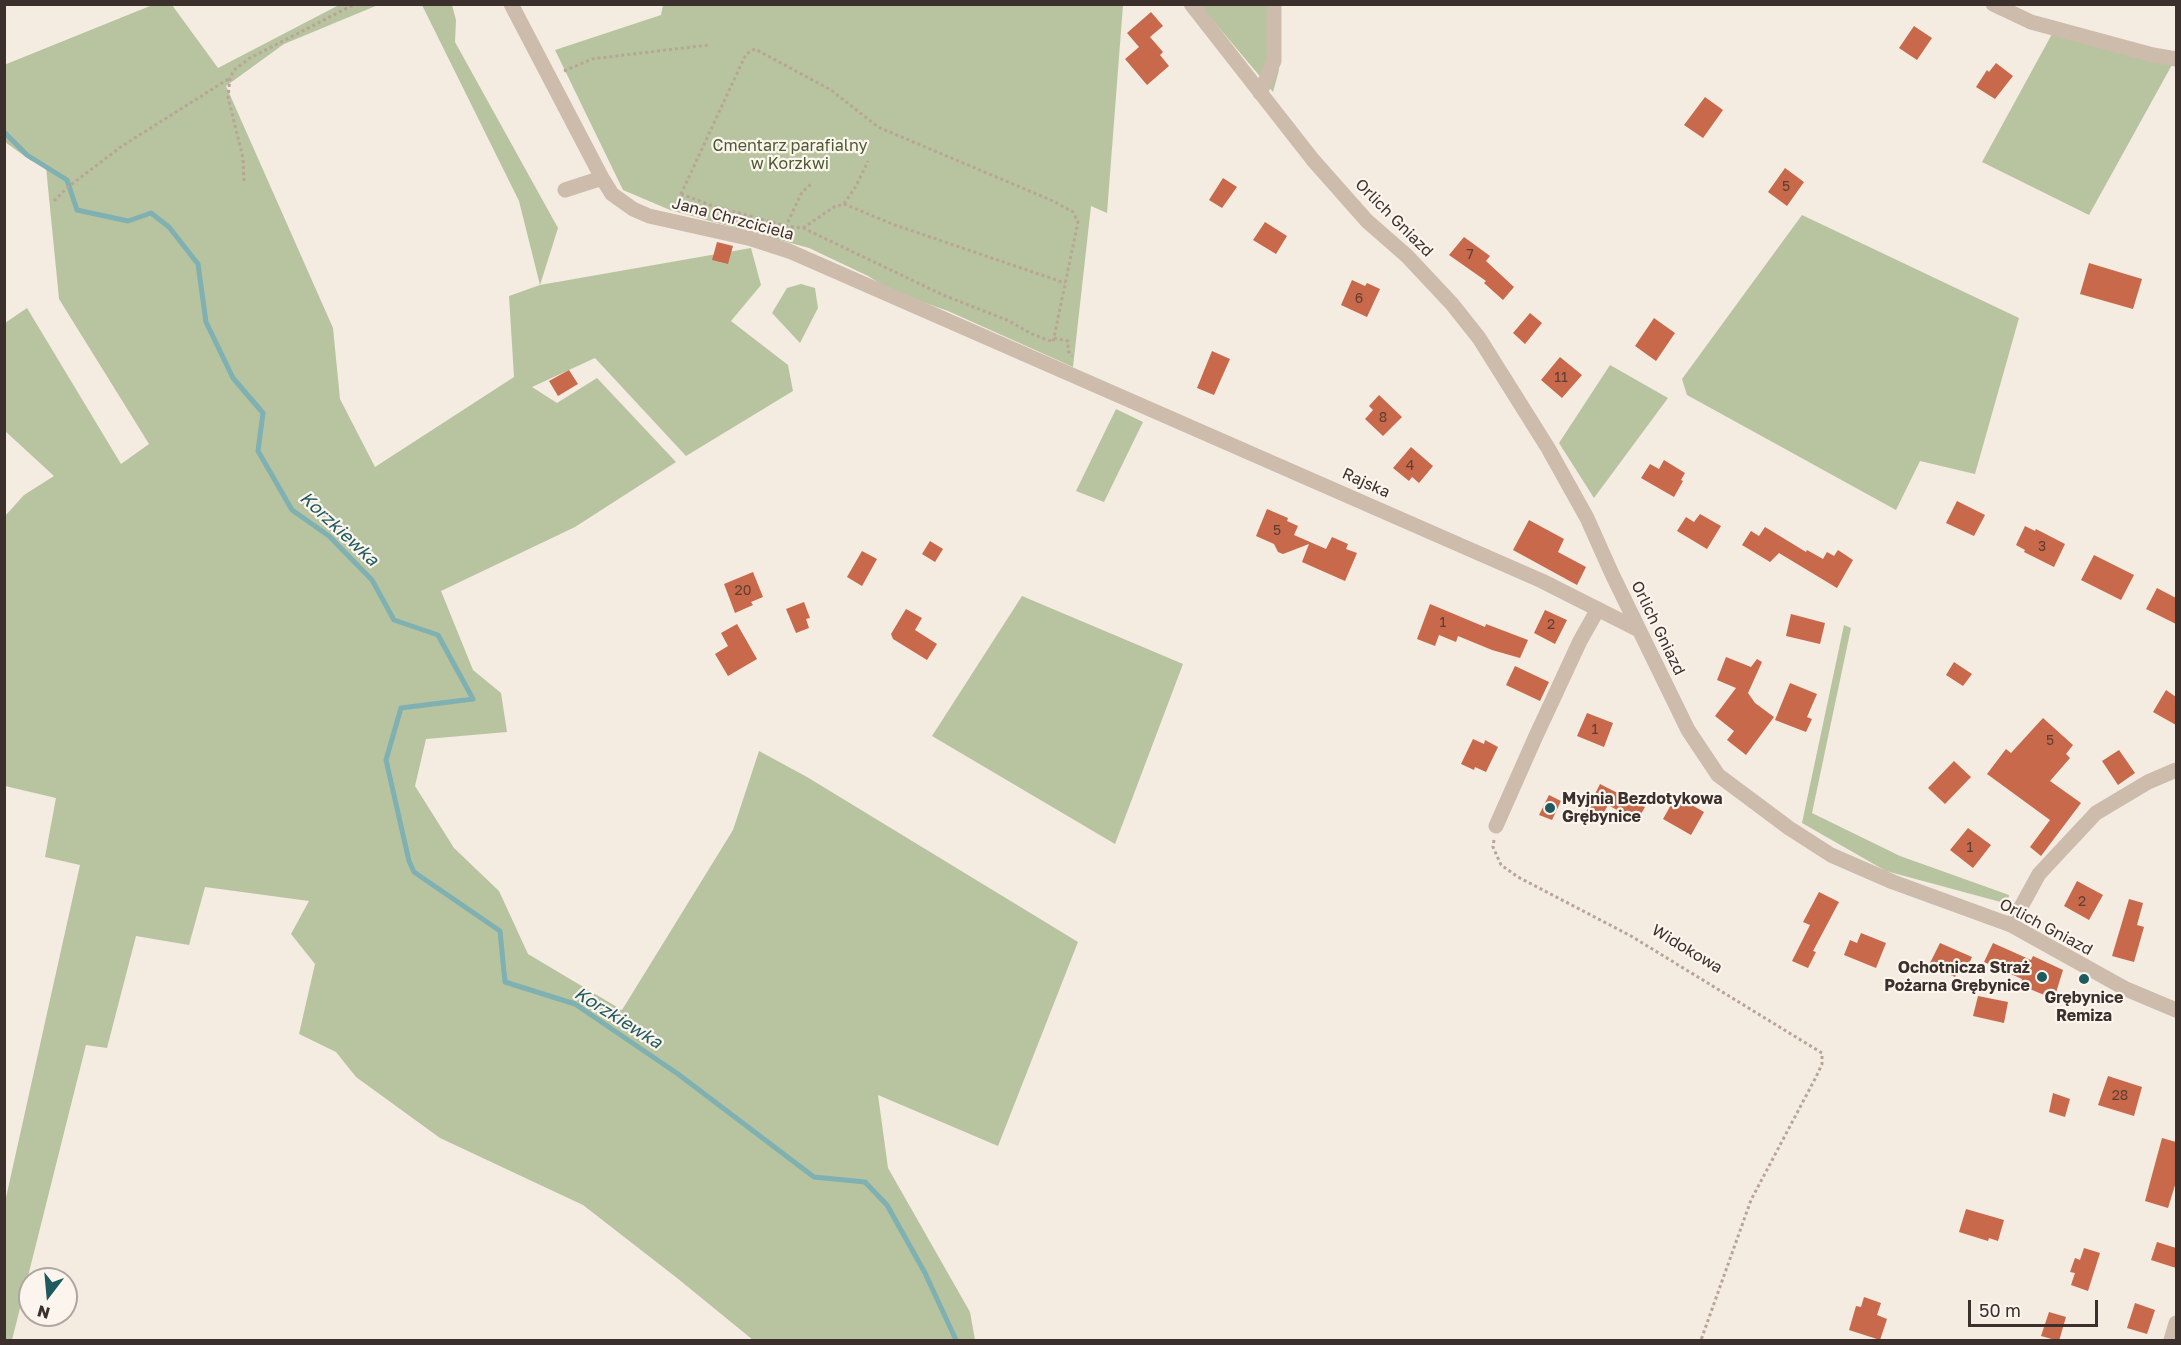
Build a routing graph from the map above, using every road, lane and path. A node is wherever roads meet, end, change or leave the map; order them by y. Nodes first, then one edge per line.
1 (355, 4) edge
2 (511, 4) edge
3 (1191, 4) edge
4 (1274, 4) edge
5 (1994, 4) edge
6 (708, 45) dead end
7 (2176, 58) edge
8 (549, 77) junction
9 (230, 78) junction
10 (1258, 90) junction
11 (868, 161) dead end
12 (602, 178) junction
13 (244, 181) dead end
14 (812, 183) dead end
15 (565, 190) dead end
16 (681, 194) junction
17 (54, 201) dead end
18 (844, 204) junction
19 (677, 211) dead end
20 (786, 226) junction
21 (803, 228) junction
22 (784, 240) dead end
23 (1065, 282) junction
24 (1054, 338) junction
25 (1074, 358) dead end
26 (1076, 376) joint
27 (1598, 609) junction
28 (1639, 630) junction
29 (2176, 770) edge
30 (1496, 826) joint
31 (2011, 925) junction
32 (2176, 1010) edge
33 (2176, 1323) edge
34 (1701, 1341) edge
35 (2171, 1341) edge

1 - 9 path
2 - 8 street, Jana Chrzciciela
3 - 10 street, Orlich Gniazd
4 - 10 street
5 - 7 street
6 - 8 path
8 - 12 street, Jana Chrzciciela
9 - 13 path
9 - 17 path
10 - 28 street, Orlich Gniazd
11 - 18 path
12 - 15 street
12 - 26 street, Jana Chrzciciela
14 - 20 path
16 - 19 path
16 - 20 path
16 - 23 path
18 - 21 path
18 - 23 path
20 - 21 path
20 - 22 path
21 - 24 path
23 - 24 path
24 - 25 path
26 - 27 street, Rajska
27 - 28 street, Rajska
27 - 30 street
28 - 31 street, Orlich Gniazd
29 - 31 street
30 - 34 path, Widokowa
31 - 32 street, Orlich Gniazd
33 - 35 street

